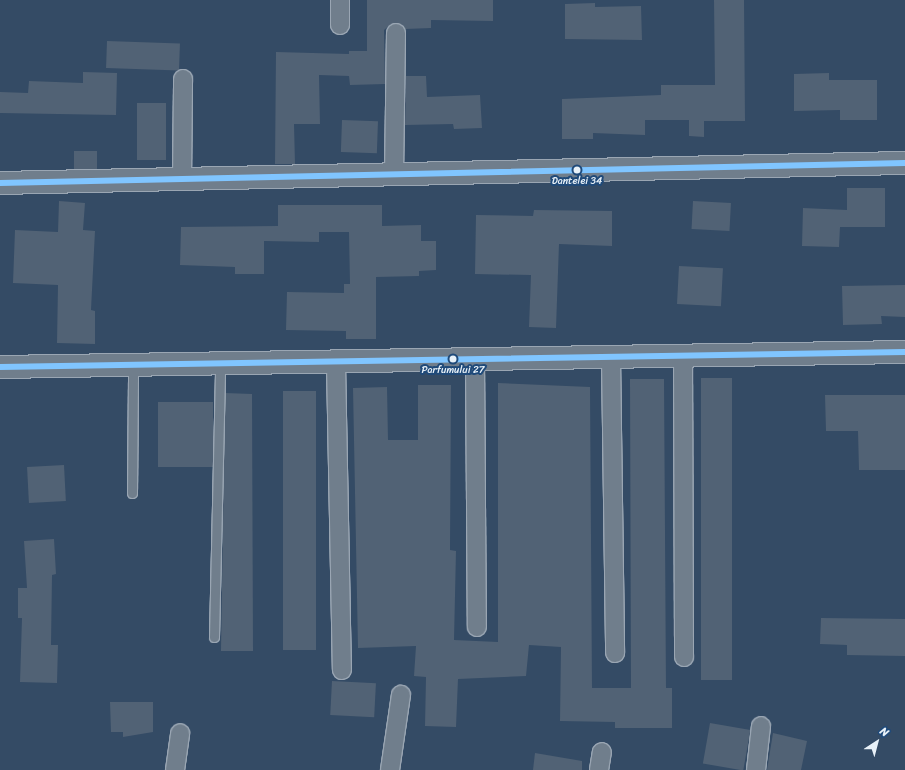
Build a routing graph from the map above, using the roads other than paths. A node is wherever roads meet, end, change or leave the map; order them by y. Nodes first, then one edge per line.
1 (340, 0) edge
2 (340, 25) dead end
3 (396, 33) dead end
4 (183, 79) dead end
5 (905, 163) edge
6 (394, 176) junction
7 (182, 181) junction
8 (0, 183) edge
9 (905, 352) edge
10 (683, 356) junction
11 (611, 358) junction
12 (475, 360) junction
13 (336, 363) junction
14 (220, 364) junction
15 (133, 366) junction
16 (0, 367) edge
17 (132, 493) dead end
18 (477, 627) dead end
19 (214, 637) dead end
20 (615, 653) dead end
21 (684, 657) dead end
22 (342, 670) dead end
23 (400, 695) dead end
24 (761, 726) dead end
25 (180, 733) dead end
26 (602, 752) dead end
27 (175, 770) edge
28 (390, 770) edge
29 (600, 770) edge
30 (756, 770) edge

1 - 2 street
3 - 6 street
4 - 7 street
5 - 6 street
6 - 7 street
7 - 8 street
9 - 10 street
10 - 11 street
10 - 21 street
11 - 12 street
11 - 20 street
12 - 13 street
12 - 18 street
13 - 14 street
13 - 22 street
14 - 15 street
14 - 19 lane
15 - 16 street
15 - 17 lane
23 - 28 street
24 - 30 street
25 - 27 street
26 - 29 street

